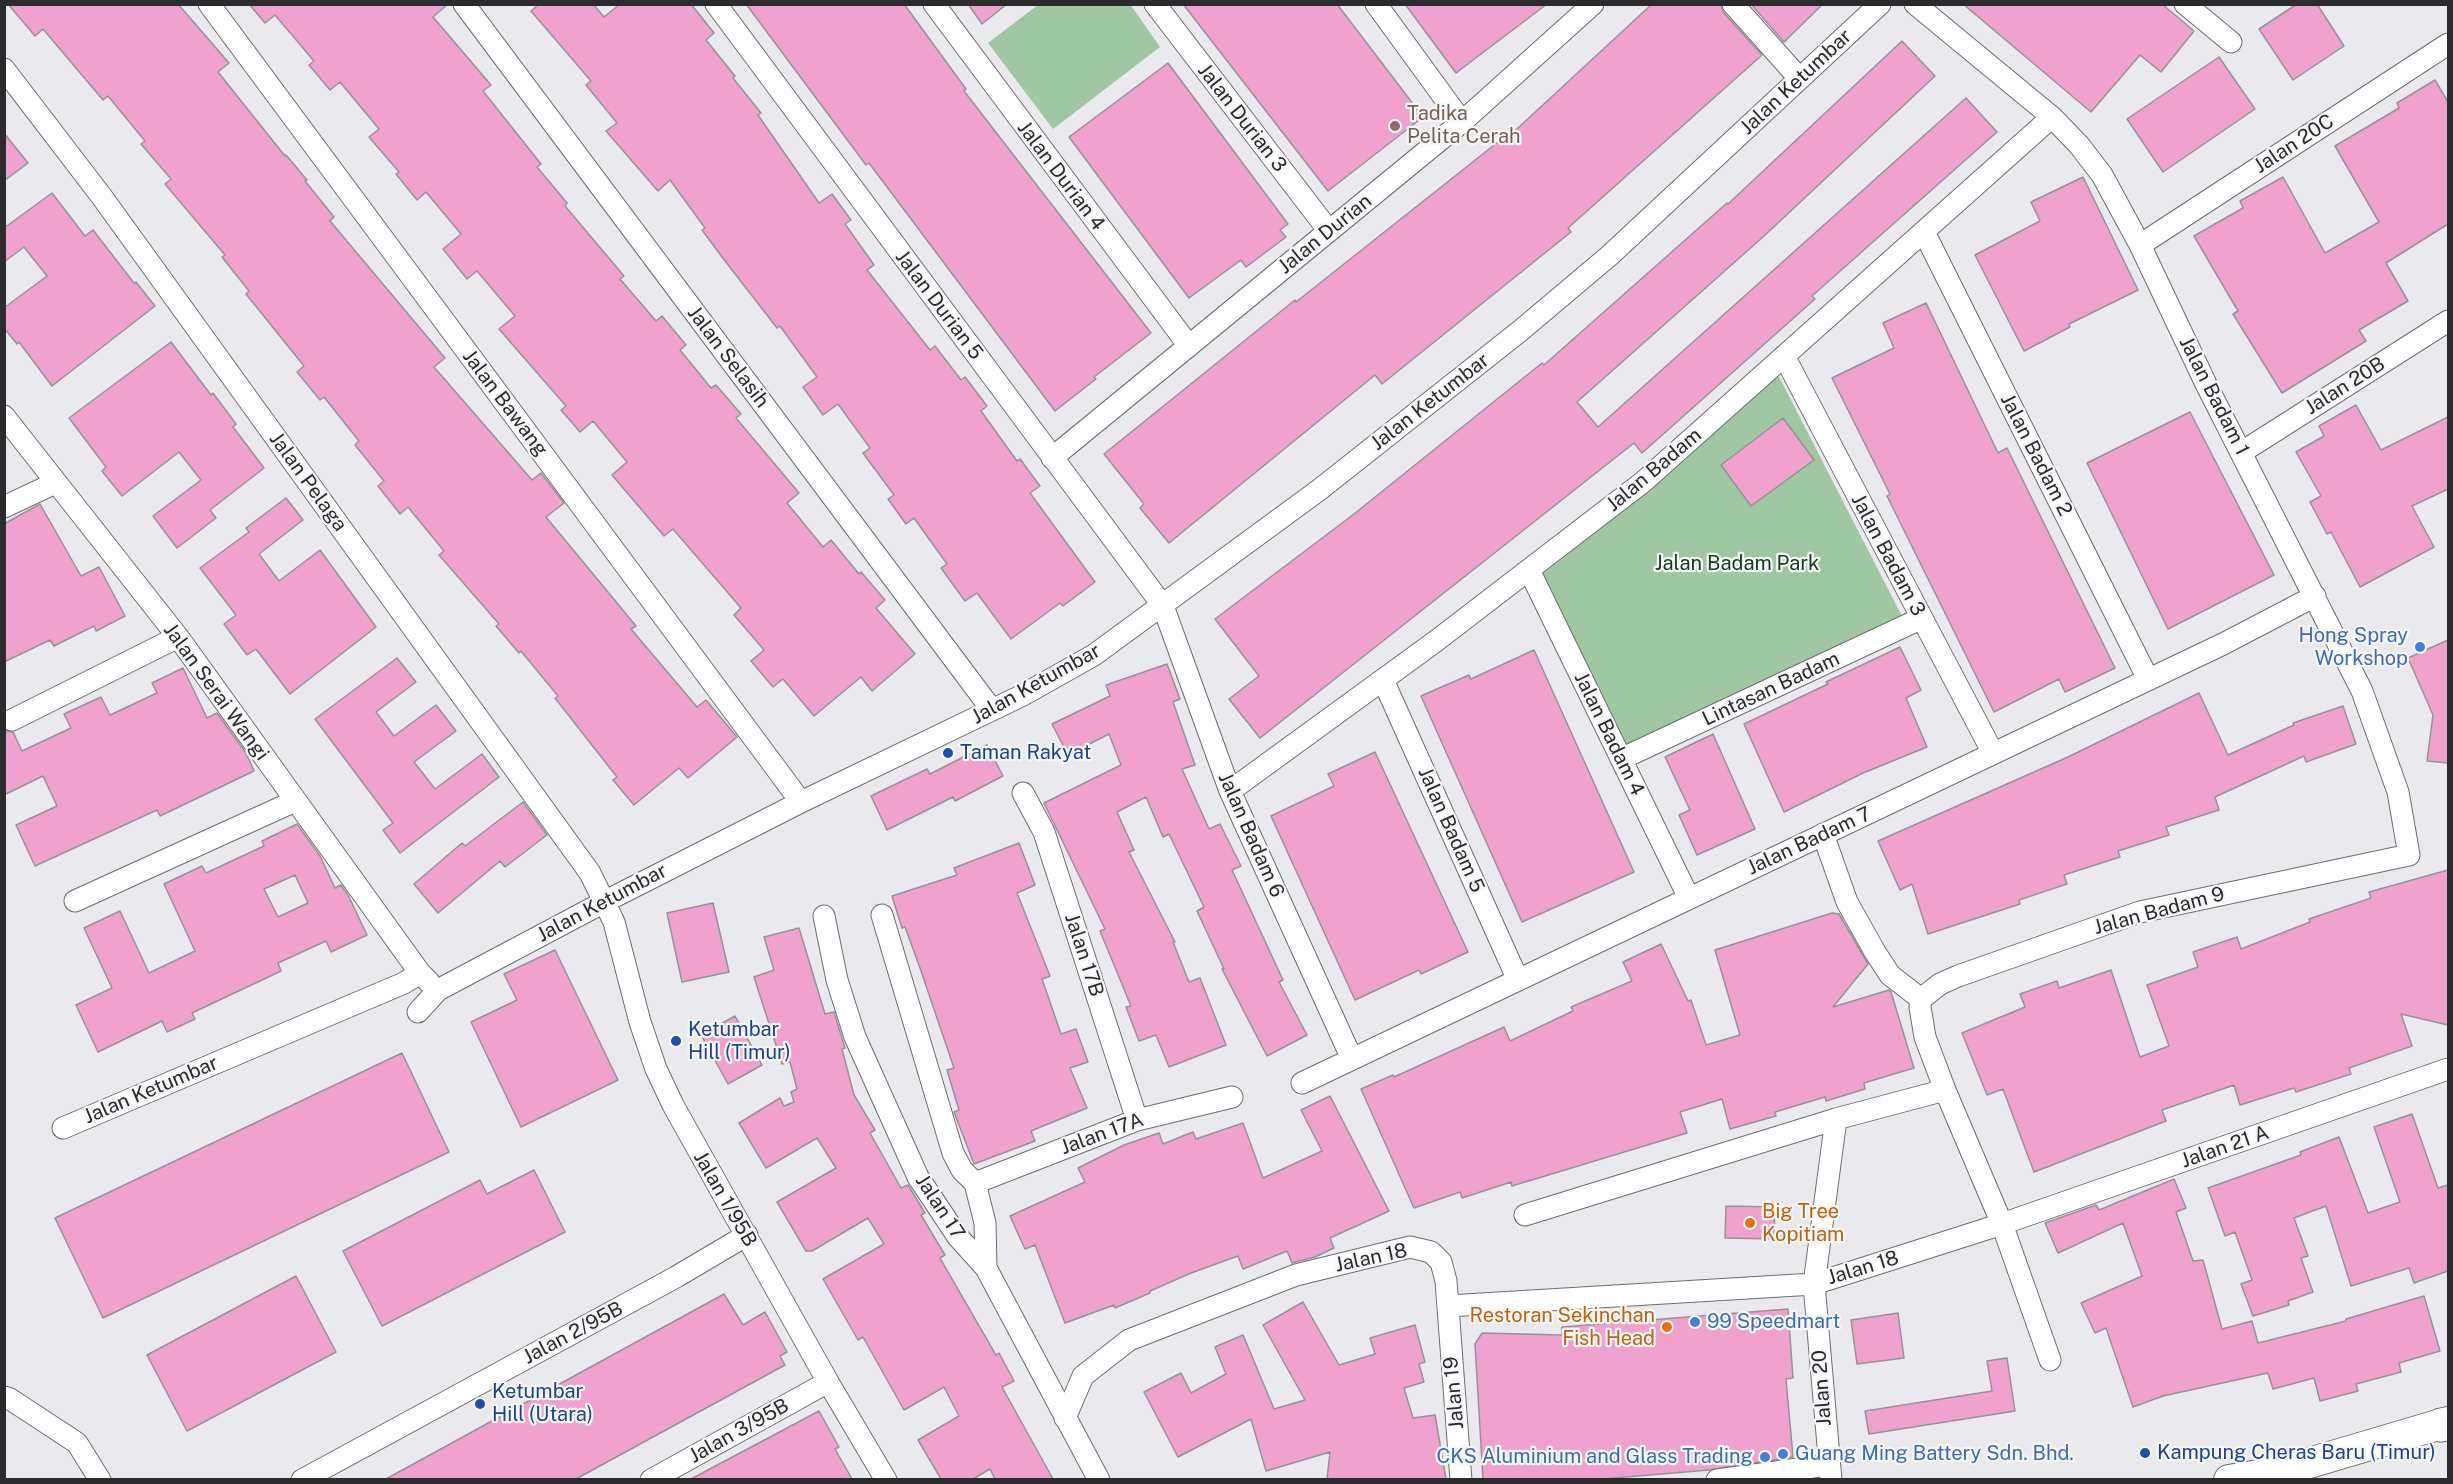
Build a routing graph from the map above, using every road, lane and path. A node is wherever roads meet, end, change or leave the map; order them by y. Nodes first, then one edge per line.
1 (209, 4) edge
2 (464, 4) edge
3 (716, 4) edge
4 (934, 4) edge
5 (1155, 4) edge
6 (1377, 4) edge
7 (1733, 4) edge
8 (1880, 4) edge
9 (1915, 4) edge
10 (2184, 4) edge
11 (1592, 5) edge
12 (2231, 42) dead end
13 (2448, 44) edge
14 (4, 69) edge
15 (1799, 78) junction
16 (2052, 117) junction
17 (1462, 122) junction
18 (1329, 231) junction
19 (1924, 232) junction
20 (2140, 245) junction
21 (2448, 321) edge
22 (1189, 346) junction
23 (1784, 356) junction
24 (4, 416) edge
25 (2242, 452) junction
26 (1052, 458) junction
27 (56, 483) junction
28 (4, 507) edge
29 (1529, 570) junction
30 (2315, 596) junction
31 (1163, 606) junction
32 (1922, 618) junction
33 (178, 637) junction
34 (2148, 679) junction
35 (1383, 680) junction
36 (992, 710) junction
37 (12, 720) dead end
38 (1993, 753) junction
39 (1621, 759) junction
40 (1230, 791) junction
41 (1023, 793) dead end
42 (295, 801) junction
43 (801, 802) junction
44 (1823, 834) junction
45 (2409, 855) joint
46 (1689, 898) junction
47 (75, 901) dead end
48 (606, 901) junction
49 (882, 915) dead end
50 (824, 916) dead end
51 (420, 973) junction
52 (1518, 980) junction
53 (438, 990) junction
54 (1921, 999) junction
55 (418, 1012) dead end
56 (1352, 1059) junction
57 (2448, 1070) edge
58 (1302, 1083) dead end
59 (1945, 1090) junction
60 (1232, 1097) dead end
61 (1137, 1119) junction
62 (1836, 1119) junction
63 (63, 1128) dead end
64 (975, 1183) junction
65 (1525, 1215) dead end
66 (2002, 1224) junction
67 (747, 1234) junction
68 (986, 1268) junction
69 (1814, 1284) junction
70 (1448, 1306) junction
71 (2050, 1360) dead end
72 (828, 1382) junction
73 (4, 1397) edge
74 (1065, 1418) junction
75 (2439, 1421) edge
76 (1829, 1472) edge
77 (312, 1477) edge
78 (100, 1479) edge
79 (651, 1479) edge
80 (886, 1479) edge
81 (1099, 1479) edge
82 (1461, 1479) edge
83 (1717, 1479) edge
84 (2229, 1479) edge

1 - 43 street, Jalan Bawang
2 - 36 street, Jalan Selasih
3 - 26 street, Jalan Durian 5
4 - 22 street, Jalan Durian 4
5 - 18 street, Jalan Durian 3
6 - 17 street
7 - 15 street
8 - 15 street, Jalan Ketumbar
9 - 16 street, Jalan Badam 1
10 - 12 street
11 - 17 street, Jalan Durian
13 - 20 street, Jalan 20C
14 - 48 street, Jalan Pelaga
15 - 31 street, Jalan Ketumbar
16 - 19 street, Jalan Badam
16 - 20 street, Jalan Badam 1
17 - 18 street, Jalan Durian
18 - 22 street, Jalan Durian
19 - 23 street, Jalan Badam
19 - 34 street, Jalan Badam 2
20 - 25 street, Jalan Badam 1
21 - 25 street, Jalan 20B
22 - 26 street, Jalan Durian
23 - 29 street, Jalan Badam
23 - 32 street, Jalan Badam 3
24 - 27 street, Jalan Serai Wangi
25 - 30 street, Jalan Badam 1
26 - 31 street, Jalan Durian 5
27 - 28 street
27 - 33 street, Jalan Serai Wangi
29 - 35 street, Jalan Badam
29 - 39 street, Jalan Badam 4
30 - 34 street, Jalan Badam 7
30 - 45 street, Jalan Badam 1
31 - 36 street, Jalan Ketumbar
31 - 40 street, Jalan Badam 6
32 - 38 street, Jalan Badam 3
32 - 39 street, Lintasan Badam
33 - 37 street
33 - 42 street, Jalan Serai Wangi
34 - 38 street, Jalan Badam 7
35 - 40 street, Jalan Badam
35 - 52 street, Jalan Badam 5
36 - 43 street, Jalan Ketumbar
38 - 44 street, Jalan Badam 7
39 - 46 street, Jalan Badam 4
40 - 56 street, Jalan Badam 6
41 - 61 street, Jalan 17B
42 - 47 street
42 - 51 street, Jalan Serai Wangi
43 - 48 street, Jalan Ketumbar
44 - 46 street, Jalan Badam 7
44 - 54 street
45 - 54 street, Jalan Badam 9
46 - 52 street, Jalan Badam 7
48 - 53 street, Jalan Ketumbar
48 - 67 street, Jalan 1/95B
49 - 64 street
50 - 68 street, Jalan 17
51 - 53 street
51 - 63 street, Jalan Ketumbar
52 - 56 street, Jalan Badam 7
53 - 55 street, Jalan Ketumbar
54 - 59 street
56 - 58 street, Jalan Badam 7
57 - 66 street, Jalan 21 A
59 - 62 street
59 - 66 street
60 - 61 street, Jalan 17A
61 - 64 street, Jalan 17A
62 - 65 street
62 - 69 street, Jalan 20
64 - 68 street
66 - 69 street, Jalan 18
66 - 71 street
67 - 72 street, Jalan 1/95B
67 - 77 street, Jalan 2/95B
68 - 74 street, Jalan 17
69 - 70 street, Jalan 18
69 - 76 street, Jalan 20
70 - 74 street, Jalan 18
70 - 82 street, Jalan 19
72 - 79 street, Jalan 3/95B
72 - 80 street, Jalan 1/95B
73 - 78 street
74 - 81 street, Jalan 17
75 - 84 street
76 - 83 street

